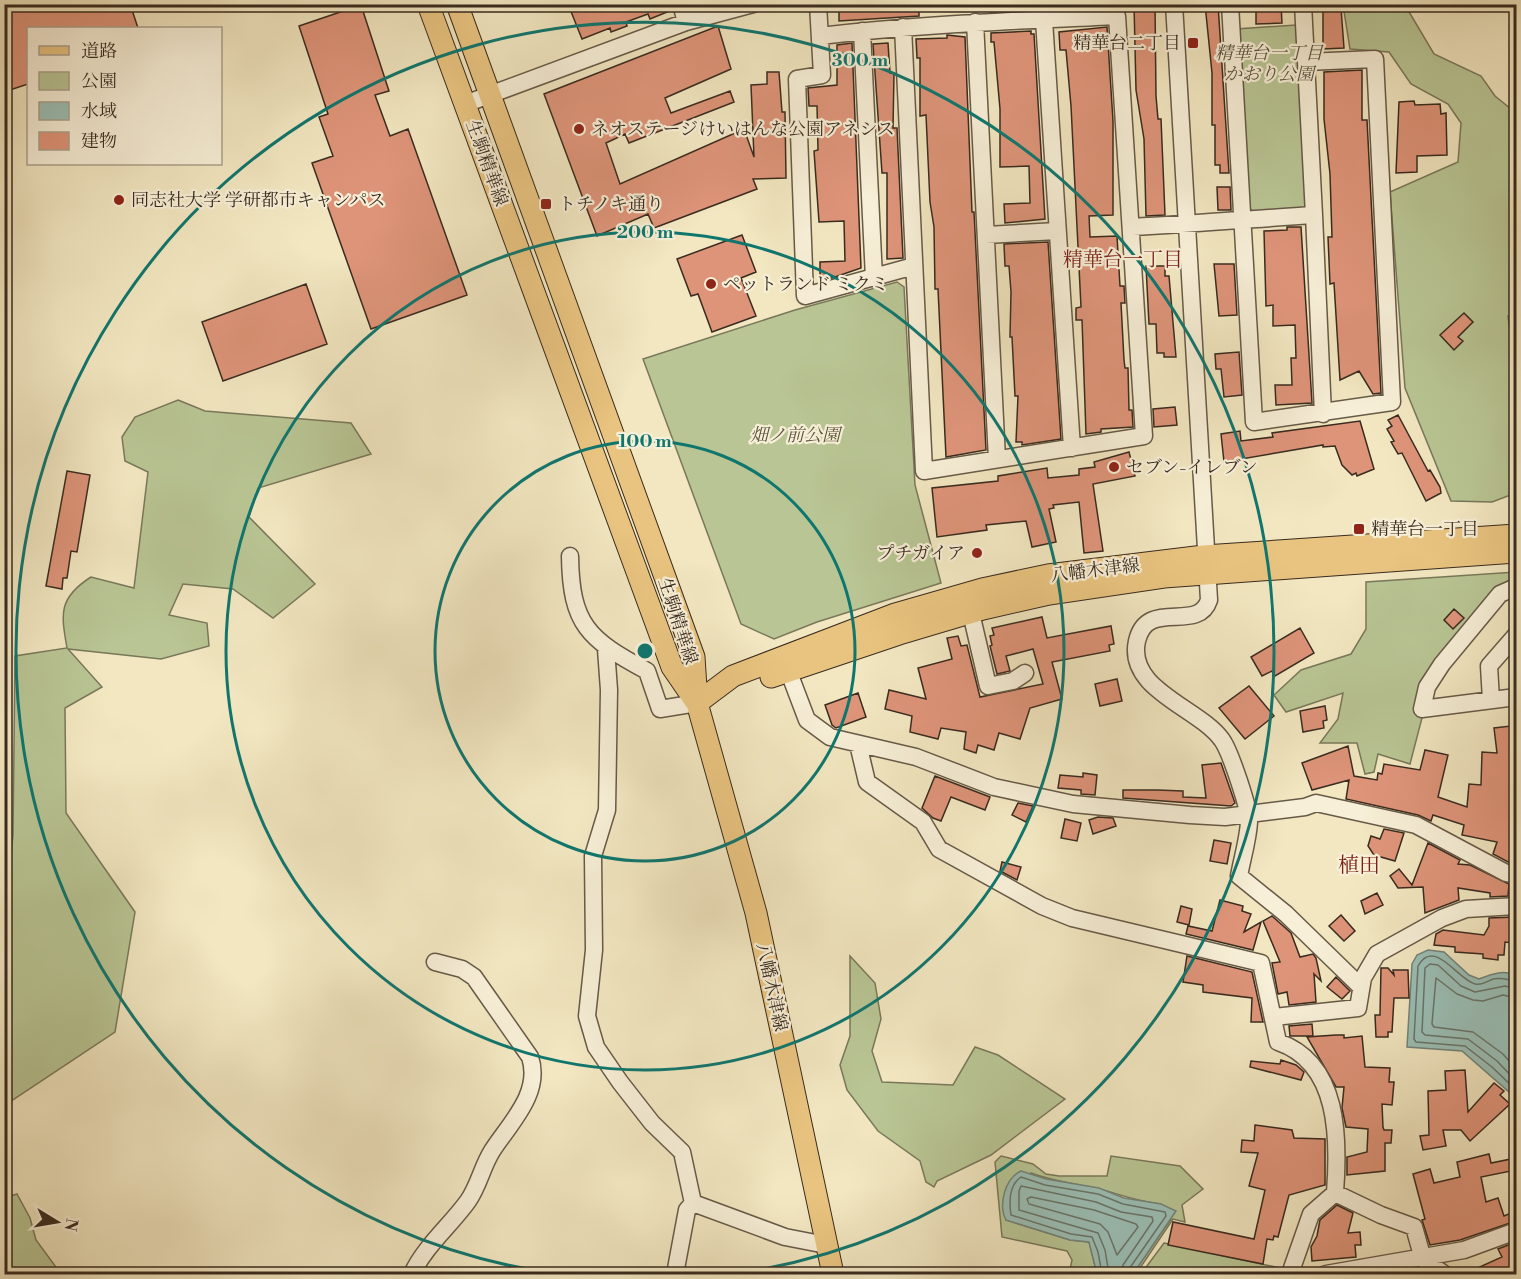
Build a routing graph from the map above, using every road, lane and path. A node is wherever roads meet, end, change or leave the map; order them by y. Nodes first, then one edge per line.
1 (428, 4) edge
2 (457, 4) edge
3 (681, 4) edge
4 (753, 4) edge
5 (818, 4) edge
6 (1174, 4) edge
7 (1230, 4) edge
8 (1303, 4) edge
9 (1044, 20) junction
10 (686, 22) junction
11 (975, 22) junction
12 (903, 27) junction
13 (862, 31) junction
14 (820, 36) junction
15 (1306, 62) junction
16 (491, 95) junction
17 (465, 104) junction
18 (1314, 215) junction
19 (1244, 220) junction
20 (1186, 224) junction
21 (1132, 227) junction
22 (1057, 231) junction
23 (986, 235) junction
24 (914, 266) junction
25 (874, 278) junction
26 (1323, 414) junction
27 (1071, 448) junction
28 (997, 459) junction
29 (1516, 535) edge
30 (1516, 552) edge
31 (570, 556) dead end
32 (1205, 565) junction
33 (1516, 587) edge
34 (971, 613) junction
35 (1516, 635) edge
36 (606, 649) junction
37 (788, 670) junction
38 (1025, 673) dead end
39 (1516, 698) edge
40 (1491, 700) junction
41 (697, 703) junction
42 (858, 744) junction
43 (1248, 815) junction
44 (1516, 874) edge
45 (1516, 906) edge
46 (435, 962) dead end
47 (1360, 987) junction
48 (1274, 1017) junction
49 (1335, 1193) junction
50 (693, 1203) junction
51 (1516, 1231) edge
52 (826, 1245) junction
53 (1423, 1258) junction
54 (1334, 1274) edge
55 (412, 1275) edge
56 (675, 1275) edge
57 (833, 1275) edge
58 (1290, 1275) edge
59 (1444, 1275) edge

1 - 17 main road, 生駒精華線
2 - 16 main road, 生駒精華線
3 - 10 street
4 - 10 street
5 - 14 street
6 - 20 street
7 - 19 street
8 - 15 street
9 - 11 street
9 - 21 street
9 - 22 street
10 - 16 street
11 - 12 street
11 - 23 street
12 - 13 street
12 - 24 street
13 - 14 street
13 - 25 street
14 - 25 street
15 - 18 street
15 - 26 street
16 - 17 street
16 - 41 main road, 生駒精華線
17 - 41 main road, 生駒精華線
18 - 19 street
18 - 26 street
19 - 20 street
19 - 26 street
20 - 21 street
20 - 32 street
21 - 27 street
22 - 23 street
22 - 27 street
23 - 28 street
24 - 25 street
24 - 28 street
27 - 28 street
29 - 32 main road, 八幡木津線
30 - 32 main road, 八幡木津線
31 - 36 street
32 - 34 main road, 八幡木津線
32 - 41 main road, 八幡木津線
32 - 43 street
33 - 40 street
34 - 37 main road, 八幡木津線
34 - 38 street
35 - 40 street
36 - 41 street
36 - 50 street
37 - 41 main road, 八幡木津線
37 - 42 street
39 - 40 street
41 - 52 main road, 八幡木津線
42 - 43 street
42 - 48 street
43 - 44 street
43 - 47 street
45 - 47 street
46 - 55 street
47 - 48 street
48 - 49 street
49 - 53 street
49 - 58 street
50 - 52 street
50 - 56 street
51 - 53 street
52 - 57 main road, 八幡木津線
53 - 54 street
53 - 59 street

